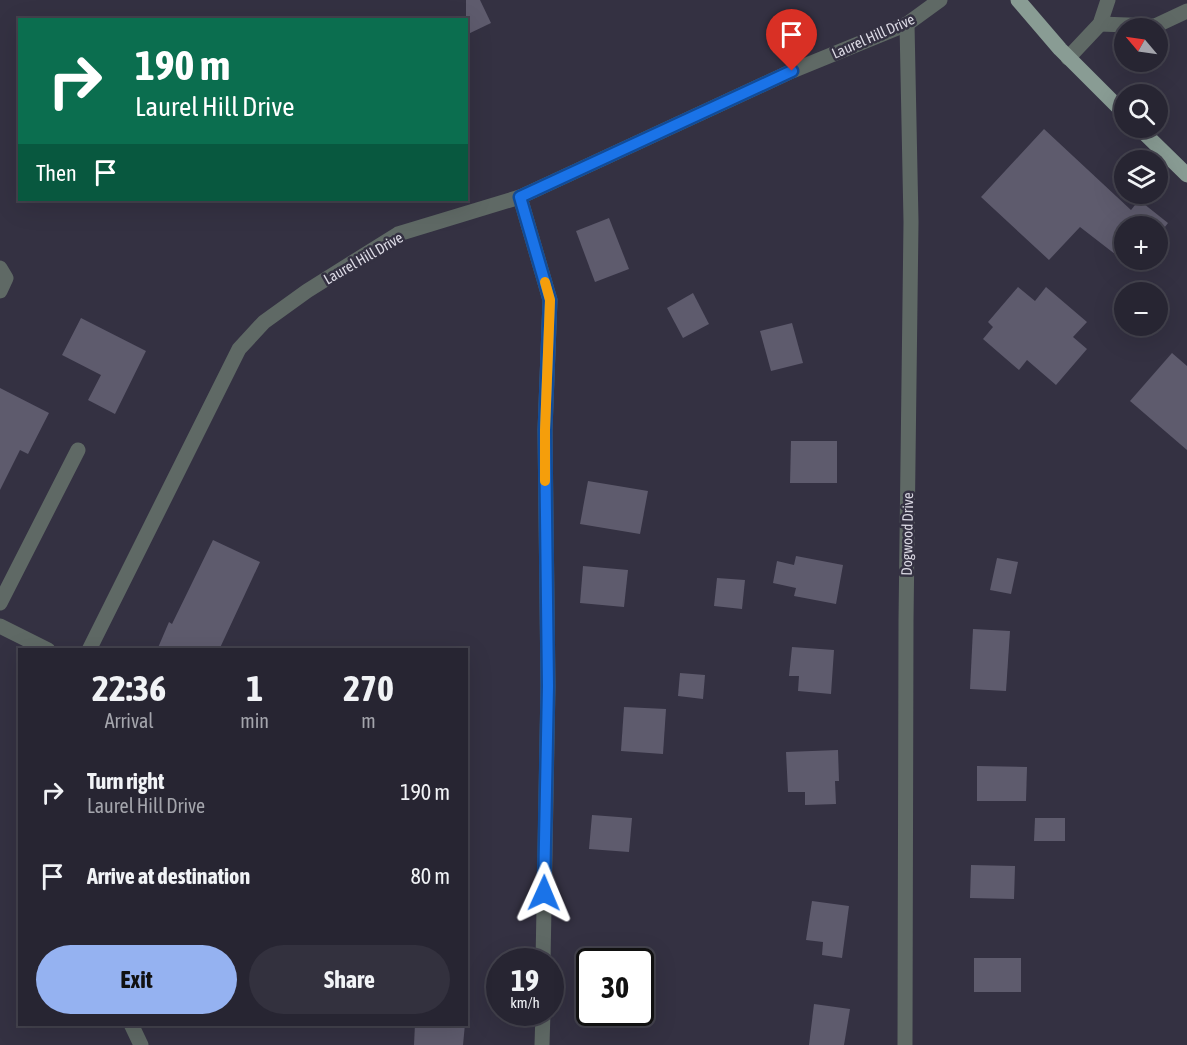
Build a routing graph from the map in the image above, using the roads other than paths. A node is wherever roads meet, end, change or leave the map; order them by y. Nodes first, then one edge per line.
1 (940, 0) edge
2 (1018, 0) edge
3 (1108, 0) edge
4 (1187, 12) edge
5 (907, 24) junction
6 (1100, 24) junction
7 (1068, 58) junction
8 (1114, 103) edge
9 (1149, 138) edge
10 (1187, 175) edge
11 (520, 197) junction
12 (0, 268) edge
13 (0, 291) edge
14 (78, 450) dead end
15 (6, 577) edge
16 (0, 603) edge
17 (0, 626) edge
18 (44, 648) edge
19 (90, 648) edge
20 (543, 948) edge
21 (132, 1026) edge
22 (543, 1026) edge
23 (141, 1045) edge
24 (542, 1045) edge
25 (905, 1045) edge

1 - 5 street, Laurel Hill Drive
2 - 7 main road
3 - 6 street
4 - 6 street
5 - 11 street, Laurel Hill Drive
5 - 25 street, Dogwood Drive
6 - 7 street
7 - 8 main road
9 - 10 main road
11 - 19 street, Laurel Hill Drive
11 - 20 street
12 - 13 street
14 - 15 street
15 - 16 street
17 - 18 street
21 - 23 street
22 - 24 street

